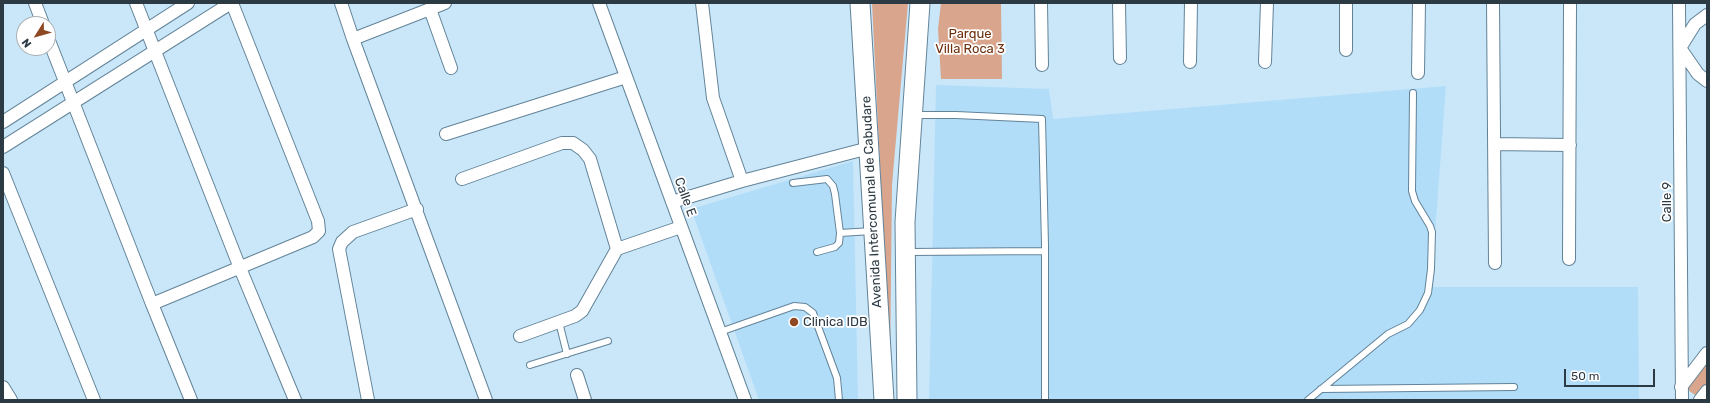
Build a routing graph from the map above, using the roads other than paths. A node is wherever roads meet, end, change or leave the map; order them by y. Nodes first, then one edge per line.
1 (35, 3) edge
2 (136, 3) edge
3 (188, 3) edge
4 (231, 3) edge
5 (342, 3) edge
6 (445, 3) edge
7 (600, 3) edge
8 (702, 3) edge
9 (860, 3) edge
10 (920, 3) edge
11 (1041, 3) edge
12 (1119, 3) edge
13 (1190, 3) edge
14 (1267, 3) edge
15 (1346, 3) edge
16 (1419, 3) edge
17 (1493, 3) edge
18 (1570, 3) edge
19 (1679, 3) edge
20 (430, 8) junction
21 (1707, 15) edge
22 (40, 16) edge
23 (147, 29) junction
24 (353, 39) junction
25 (1680, 48) junction
26 (1346, 50) dead end
27 (155, 51) junction
28 (55, 56) edge
29 (1120, 58) dead end
30 (1190, 62) dead end
31 (1265, 62) dead end
32 (1042, 65) dead end
33 (451, 68) dead end
34 (1418, 73) dead end
35 (626, 77) junction
36 (1707, 81) edge
37 (65, 82) junction
38 (1413, 93) dead end
39 (74, 104) junction
40 (911, 115) junction
41 (3, 122) edge
42 (446, 134) dead end
43 (1494, 144) junction
44 (1570, 145) junction
45 (3, 147) edge
46 (869, 148) junction
47 (3, 173) edge
48 (462, 179) dead end
49 (742, 181) junction
50 (793, 183) dead end
51 (672, 202) junction
52 (417, 209) junction
53 (681, 227) junction
54 (874, 231) junction
55 (840, 234) junction
56 (617, 249) junction
57 (1045, 251) junction
58 (817, 252) dead end
59 (905, 252) junction
60 (1569, 259) dead end
61 (1495, 263) dead end
62 (240, 268) junction
63 (152, 304) junction
64 (559, 322) junction
65 (720, 332) junction
66 (520, 336) dead end
67 (608, 341) dead end
68 (1707, 353) edge
69 (567, 354) junction
70 (530, 365) dead end
71 (577, 375) dead end
72 (3, 387) edge
73 (1514, 387) dead end
74 (1681, 387) junction
75 (1321, 389) junction
76 (1707, 391) edge
77 (11, 400) edge
78 (94, 400) edge
79 (191, 400) edge
80 (295, 400) edge
81 (368, 400) edge
82 (486, 400) edge
83 (585, 400) edge
84 (746, 400) edge
85 (839, 400) edge
86 (884, 400) edge
87 (907, 400) edge
88 (1045, 400) edge
89 (1308, 400) edge
90 (1682, 400) edge
91 (1700, 400) edge

1 - 22 street
2 - 23 street
3 - 23 street
4 - 27 street
4 - 62 street
5 - 24 street
6 - 20 street
7 - 35 street, Calle E
8 - 49 street
9 - 46 highway, Avenida Intercomunal de Cabudare
10 - 40 highway
11 - 32 street
12 - 29 street
13 - 30 street
14 - 31 street
15 - 26 street
16 - 34 street
17 - 43 street
18 - 44 street
19 - 25 street, Calle 9
20 - 24 street
20 - 33 street
21 - 25 street
23 - 27 street
23 - 37 street
24 - 52 street
25 - 36 street
25 - 74 street, Calle 9
27 - 39 street
27 - 62 street
28 - 37 street
35 - 42 street
35 - 51 street, Calle E
37 - 39 street
37 - 41 street
38 - 75 lane
39 - 45 street
39 - 63 street
40 - 57 lane
40 - 59 highway
43 - 44 street
43 - 61 street
44 - 60 street
46 - 49 street
46 - 54 highway, Avenida Intercomunal de Cabudare
47 - 78 street
48 - 56 street
49 - 51 street
50 - 55 lane
51 - 53 street, Calle E
52 - 81 street
52 - 82 street
53 - 56 street
53 - 65 street, Calle E
54 - 55 lane
54 - 86 highway, Avenida Intercomunal de Cabudare
55 - 58 lane
56 - 64 street
57 - 59 lane
57 - 88 lane
59 - 87 highway
62 - 63 street
62 - 80 street
63 - 79 street
64 - 66 street
64 - 69 lane
65 - 84 street, Calle E
65 - 85 lane
67 - 69 lane
68 - 74 street
69 - 70 lane
71 - 83 street
72 - 77 street
73 - 75 lane
74 - 90 street, Calle 9
75 - 89 lane
76 - 91 street

